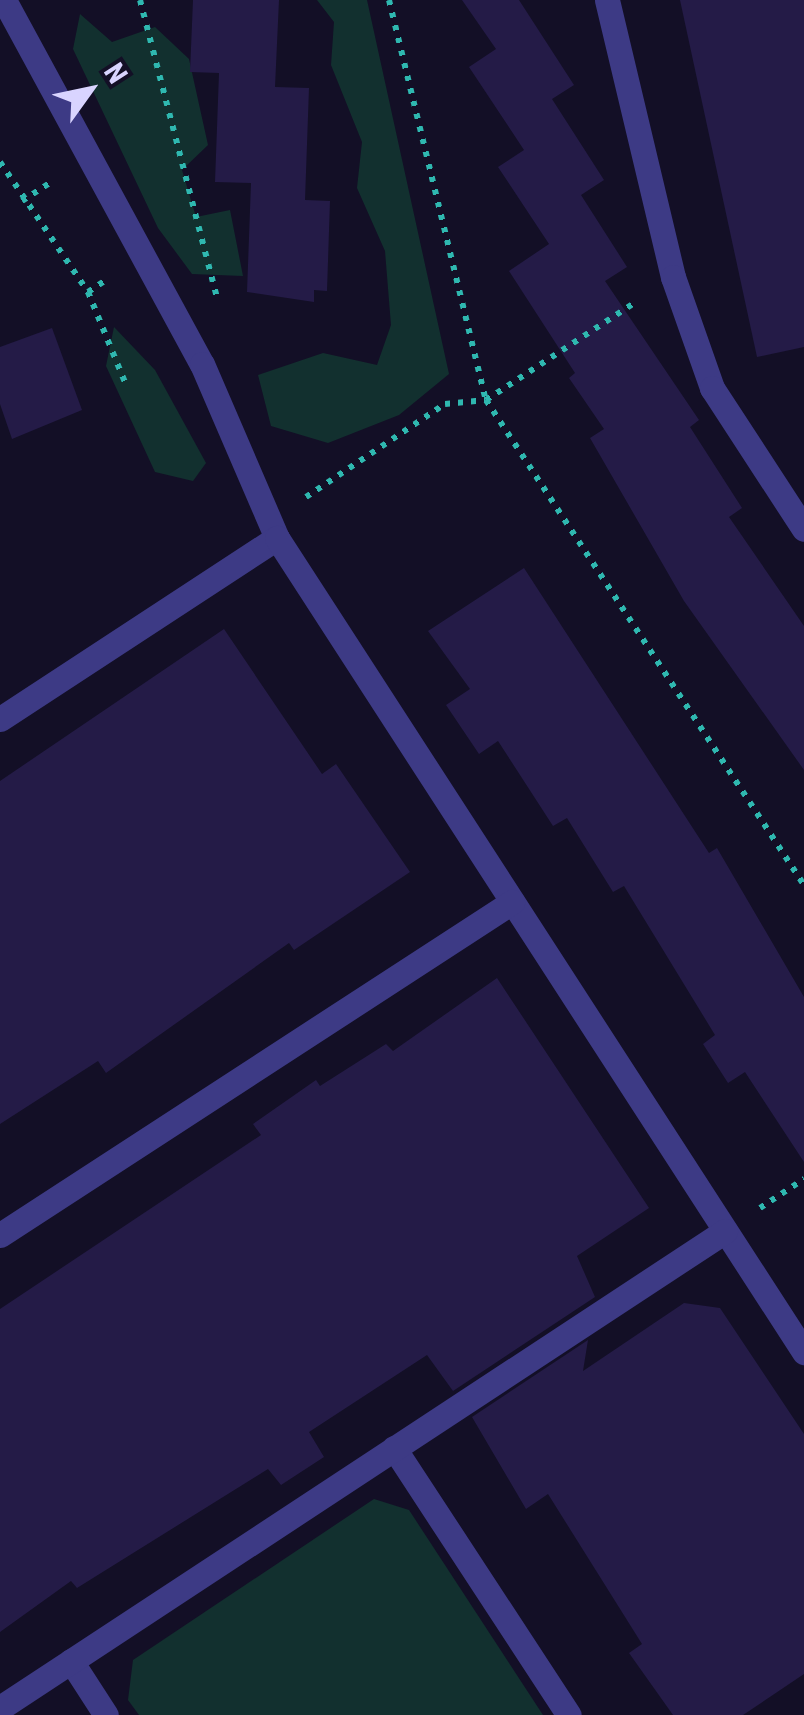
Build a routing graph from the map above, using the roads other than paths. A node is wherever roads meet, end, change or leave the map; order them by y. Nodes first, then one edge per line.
1 (4, 0) edge
2 (607, 0) edge
3 (804, 529) edge
4 (277, 538) junction
5 (0, 719) edge
6 (512, 902) junction
7 (725, 1230) junction
8 (0, 1235) edge
9 (804, 1352) edge
10 (394, 1448) junction
11 (71, 1661) junction
12 (0, 1708) edge
13 (106, 1715) edge
14 (569, 1715) edge

1 - 4 street
2 - 3 street
4 - 5 street
4 - 6 street
6 - 7 street
6 - 8 street
7 - 9 street
7 - 10 street
10 - 11 street
10 - 14 street
11 - 12 street
11 - 13 street

